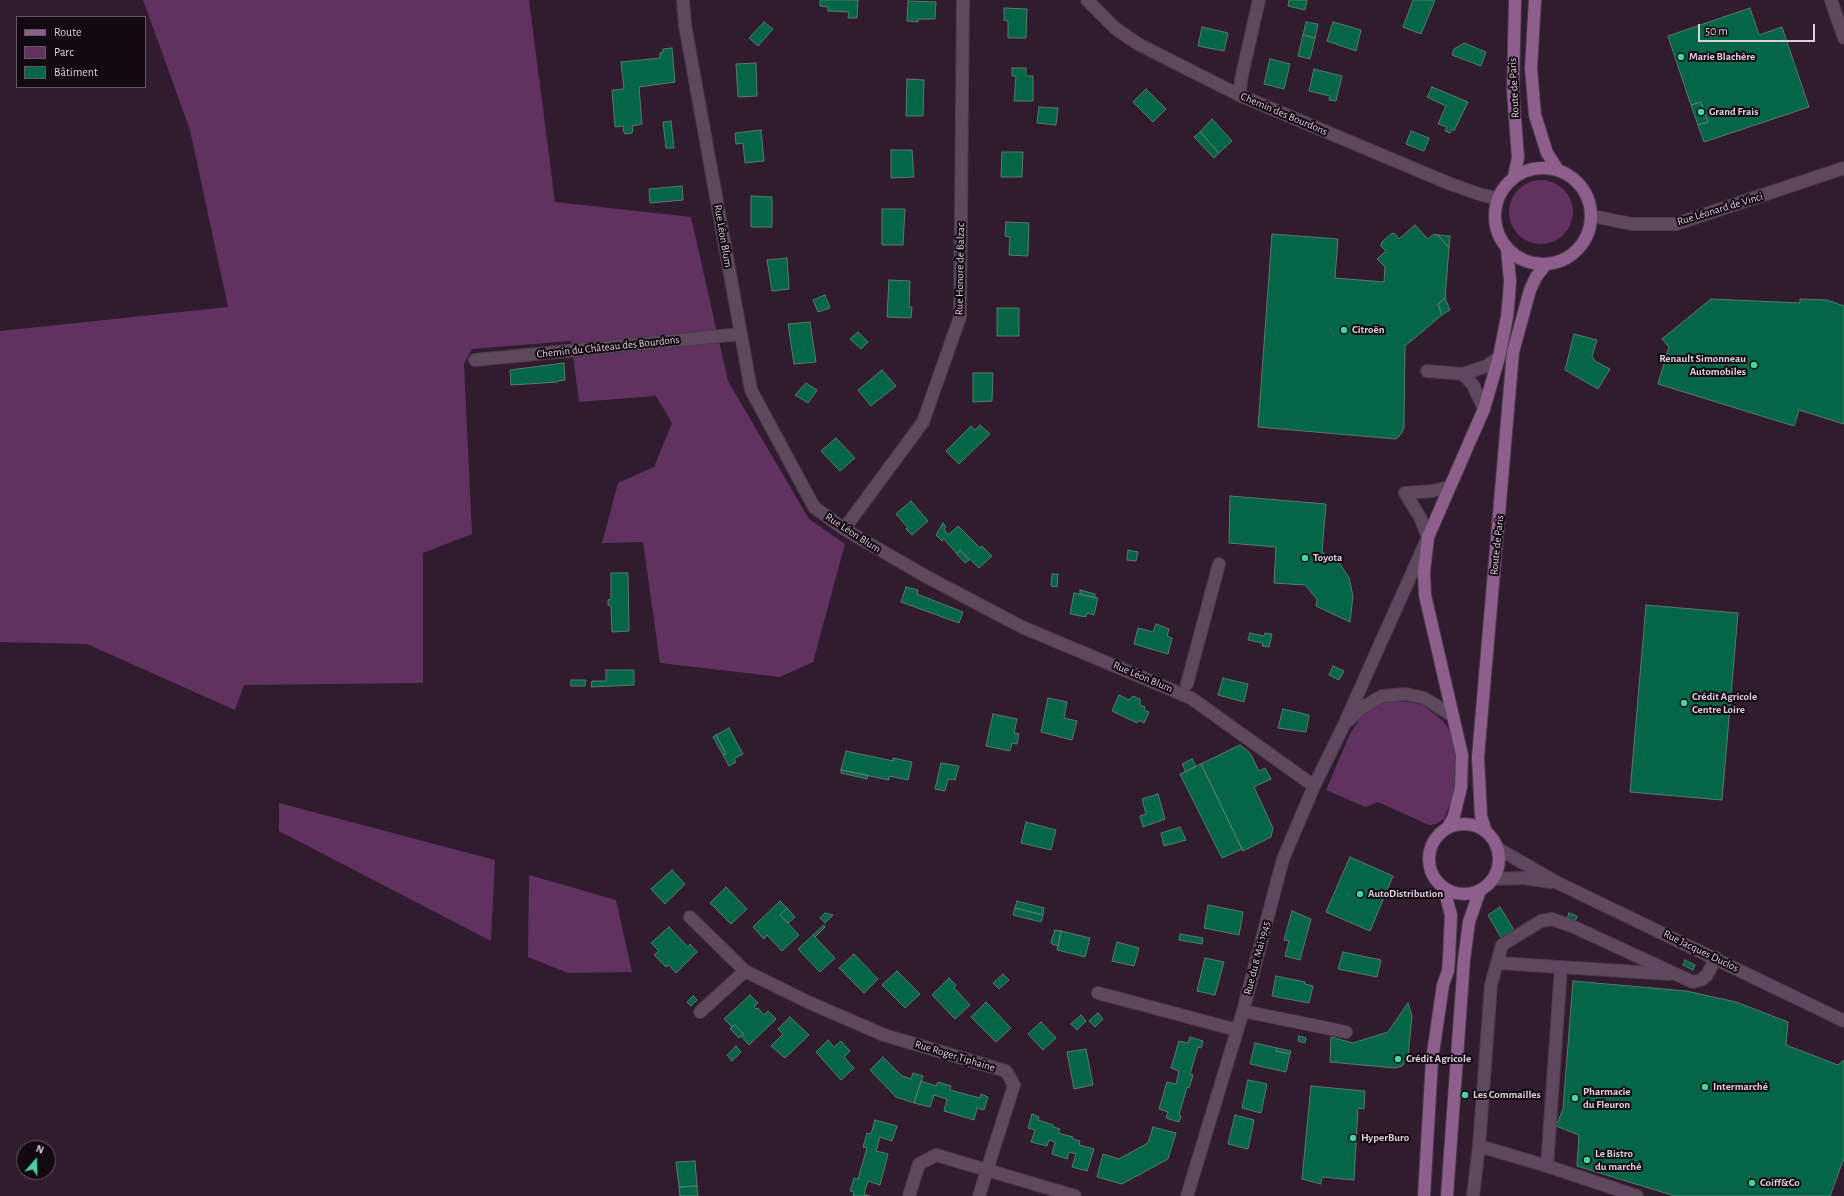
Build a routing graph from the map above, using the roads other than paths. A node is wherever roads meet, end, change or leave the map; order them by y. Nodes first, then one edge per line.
1 (683, 0) edge
2 (963, 0) edge
3 (1087, 0) edge
4 (1259, 0) edge
5 (1515, 0) edge
6 (1534, 0) edge
7 (1831, 0) edge
8 (1844, 38) edge
9 (1239, 95) junction
10 (1844, 168) edge
11 (1558, 170) junction
12 (1514, 176) junction
13 (1497, 198) junction
14 (1592, 216) junction
15 (1507, 248) junction
16 (1546, 264) junction
17 (741, 334) junction
18 (1499, 357) junction
19 (475, 360) dead end
20 (1427, 371) dead end
21 (1463, 374) junction
22 (1484, 409) junction
23 (1449, 487) junction
24 (844, 529) junction
25 (1428, 537) junction
26 (1219, 564) dead end
27 (1187, 684) dead end
28 (1453, 716) junction
29 (1343, 727) junction
30 (1314, 786) junction
31 (1448, 827) junction
32 (1486, 832) junction
33 (1497, 848) junction
34 (1493, 879) junction
35 (1558, 883) junction
36 (1444, 889) junction
37 (1480, 890) junction
38 (690, 917) dead end
39 (1716, 958) junction
40 (1498, 963) junction
41 (1561, 967) junction
42 (745, 971) junction
43 (1676, 974) junction
44 (1098, 993) dead end
45 (1243, 1011) junction
46 (700, 1012) dead end
47 (1844, 1021) edge
48 (1237, 1030) junction
49 (1346, 1032) dead end
50 (1480, 1146) junction
51 (1547, 1166) junction
52 (986, 1170) junction
53 (909, 1196) edge
54 (980, 1196) edge
55 (1075, 1196) edge
56 (1188, 1196) edge
57 (1424, 1196) edge
58 (1447, 1196) edge
59 (1473, 1196) edge
60 (1637, 1196) edge

1 - 17 street, Rue Léon Blum
2 - 24 street, Rue Honore de Balzac
3 - 9 street, Chemin des Bourdons
4 - 9 street
5 - 12 main road, Route de Paris
6 - 11 main road, Route de Paris
7 - 8 street
9 - 13 street, Chemin des Bourdons
10 - 14 street, Rue Léonard de Vinci
11 - 12 main road
11 - 14 main road
12 - 13 main road
13 - 15 main road
14 - 16 main road
15 - 16 main road
15 - 18 main road
16 - 32 main road, Route de Paris
17 - 19 street, Chemin du Château des Bourdons
17 - 24 street, Rue Léon Blum
18 - 21 street
18 - 22 main road
20 - 21 street
21 - 22 street
22 - 23 main road
23 - 25 main road
23 - 25 street
24 - 30 street, Rue Léon Blum
25 - 28 main road
25 - 29 street
26 - 27 street
28 - 29 street
28 - 31 main road
29 - 30 street, Rue du 8 Mai 1945
30 - 45 street, Rue du 8 Mai 1945
31 - 32 main road
31 - 36 main road
32 - 33 main road
33 - 34 main road
33 - 35 street, Rue Jacques Duclos
34 - 35 street, Rue Jacques Duclos
34 - 37 main road
35 - 39 street, Rue Jacques Duclos
36 - 37 main road
36 - 57 main road
37 - 58 main road
38 - 42 street, Rue Roger Tiphaine
39 - 43 street
39 - 47 street, Rue Jacques Duclos
40 - 41 street
40 - 43 street
40 - 50 street
41 - 43 street
41 - 51 street
42 - 46 street
42 - 52 street, Rue Roger Tiphaine
44 - 48 street
45 - 48 street, Rue du 8 Mai 1945
45 - 49 street
48 - 56 street, Rue du 8 Mai 1945
50 - 51 street
50 - 59 street
51 - 60 street
52 - 53 street
52 - 54 street, Rue Roger Tiphaine
52 - 55 street

